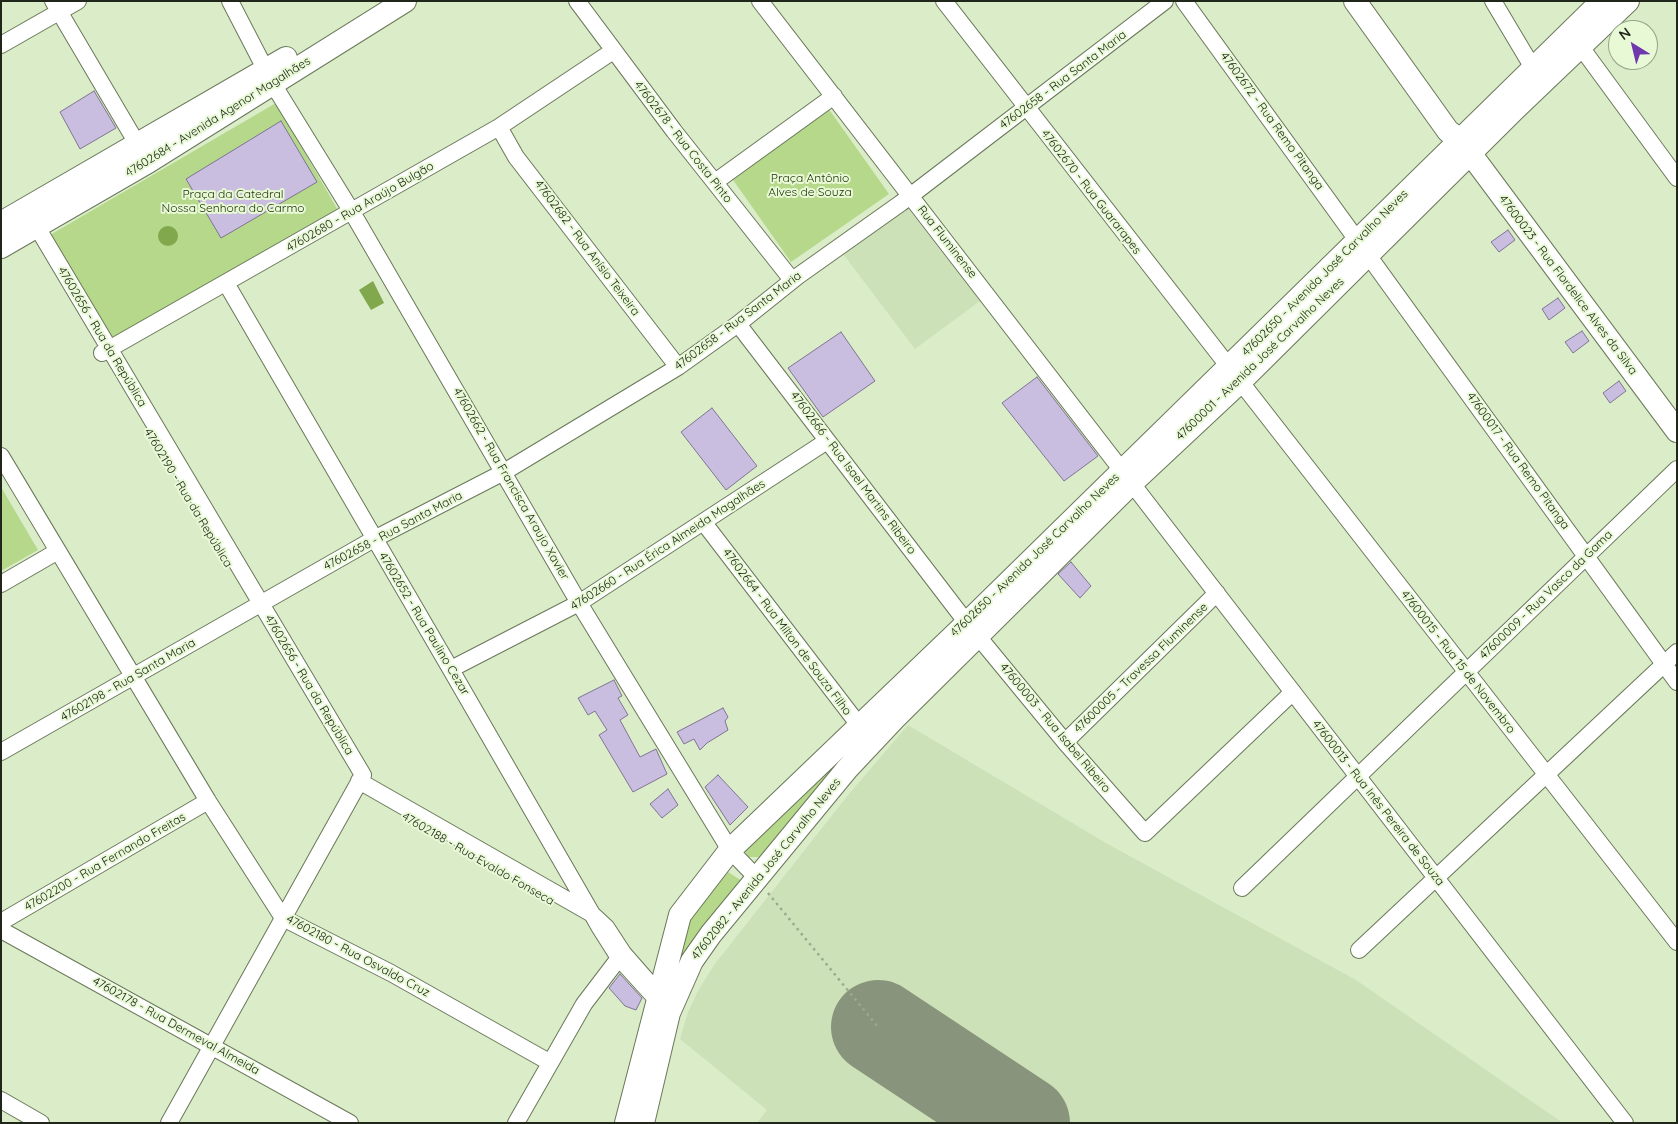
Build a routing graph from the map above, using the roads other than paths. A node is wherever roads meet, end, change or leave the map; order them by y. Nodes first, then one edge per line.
1 (78, 1) edge
2 (230, 1) edge
3 (577, 1) edge
4 (760, 1) edge
5 (944, 1) edge
6 (1166, 1) edge
7 (1184, 1) edge
8 (1355, 1) edge
9 (1365, 1) edge
10 (1493, 1) edge
11 (1602, 1) edge
12 (1628, 1) edge
13 (393, 3) edge
14 (56, 7) edge
15 (1575, 39) junction
16 (1, 45) edge
17 (613, 51) junction
18 (1532, 68) junction
19 (269, 78) junction
20 (834, 96) junction
21 (1510, 102) junction
22 (1026, 109) junction
23 (498, 127) junction
24 (1465, 146) junction
25 (143, 153) junction
26 (1677, 178) edge
27 (715, 182) junction
28 (911, 195) junction
29 (352, 212) junction
30 (22, 220) edge
31 (1, 247) edge
32 (1364, 247) junction
33 (792, 280) junction
34 (226, 284) junction
35 (738, 324) junction
36 (106, 351) junction
37 (678, 367) junction
38 (1234, 375) junction
39 (1677, 431) edge
40 (828, 441) junction
41 (1, 456) edge
42 (1677, 469) edge
43 (504, 472) junction
44 (1127, 477) junction
45 (704, 523) junction
46 (374, 539) junction
47 (58, 551) junction
48 (1586, 556) junction
49 (1, 584) edge
50 (1217, 593) junction
51 (579, 603) junction
52 (258, 606) junction
53 (972, 630) junction
54 (1677, 652) edge
55 (1664, 664) junction
56 (450, 669) junction
57 (1466, 671) junction
58 (134, 676) junction
59 (1677, 682) edge
60 (1293, 692) junction
61 (865, 733) junction
62 (1065, 742) junction
63 (1, 752) edge
64 (1546, 774) junction
65 (1358, 776) junction
66 (359, 782) junction
67 (208, 801) junction
68 (730, 850) junction
69 (757, 878) junction
70 (1436, 878) junction
71 (1242, 888) dead end
72 (592, 914) junction
73 (283, 918) junction
74 (1, 922) edge
75 (600, 928) junction
76 (1, 930) edge
77 (1677, 942) edge
78 (1359, 950) dead end
79 (619, 958) junction
80 (661, 1002) junction
81 (212, 1045) junction
82 (549, 1062) junction
83 (1, 1100) edge
84 (41, 1123) edge
85 (169, 1123) edge
86 (350, 1123) edge
87 (516, 1123) edge
88 (626, 1123) edge
89 (643, 1123) edge
90 (1625, 1123) edge

1 - 14 street
2 - 19 street, 47602662 - Rua Francisca Araujo Xavier
3 - 17 street, 47602678 - Rua Costa Pinto
4 - 20 street, Rua Fluminense
5 - 22 street, 47602670 - Rua Guararapes
6 - 22 street, 47602658 - Rua Santa Maria
7 - 32 street, 47602672 - Rua Remo Pitanga
8 - 24 street
9 - 24 street
10 - 18 street
11 - 15 street
12 - 15 street
13 - 19 street, 47602684 - Avenida Agenor Magalhães
14 - 16 street
14 - 25 street
15 - 18 street
15 - 21 street
15 - 26 street
17 - 23 street, 47602680 - Rua Araújo Bulgão
17 - 27 street, 47602678 - Rua Costa Pinto
18 - 21 street
19 - 25 street, 47602684 - Avenida Agenor Magalhães
19 - 29 street, 47602662 - Rua Francisca Araujo Xavier
20 - 27 street
20 - 28 street, Rua Fluminense
21 - 24 street, 47602650 - Avenida José Carvalho Neves
22 - 28 street, 47602658 - Rua Santa Maria
22 - 38 street, 47602670 - Rua Guararapes
23 - 29 street, 47602680 - Rua Araújo Bulgão
23 - 37 street, 47602682 - Rua Anísio Teixeira
24 - 32 street, 47602650 - Avenida José Carvalho Neves
24 - 39 street, 47600023 - Rua Flordelice Alves da Silva
25 - 30 street, 47602684 - Avenida Agenor Magalhães
27 - 33 street, 47602678 - Rua Costa Pinto
28 - 33 street, 47602658 - Rua Santa Maria
28 - 44 street, Rua Fluminense
29 - 34 street, 47602680 - Rua Araújo Bulgão
29 - 43 street, 47602662 - Rua Francisca Araujo Xavier
30 - 31 street, 47602684 - Avenida Agenor Magalhães
30 - 36 street, 47602190 - Rua da República
32 - 38 street, 47602650 - Avenida José Carvalho Neves
32 - 48 street, 47600017 - Rua Remo Pitanga
33 - 35 street, 47602658 - Rua Santa Maria
34 - 36 street, 47602680 - Rua Araújo Bulgão
34 - 46 street, 47602652 - Rua Paulino Cezar
35 - 37 street, 47602658 - Rua Santa Maria
35 - 40 street, 47602666 - Rua Isael Martins Ribeiro
36 - 52 street, 47602190 - Rua da República
37 - 43 street, 47602658 - Rua Santa Maria
38 - 44 street, 47602650 - Avenida José Carvalho Neves
38 - 57 street, 47600015 - Rua 15 de Novembro
40 - 45 street, 47602660 - Rua Érica Almeida Magalhães
40 - 53 street, 47602666 - Rua Isael Martins Ribeiro
41 - 47 street, 47602180 - Rua Osvaldo Cruz
42 - 48 street, 47600009 - Rua Vasco da Gama
43 - 46 street, 47602658 - Rua Santa Maria
43 - 51 street, 47602662 - Rua Francisca Araujo Xavier
44 - 50 street, 47600013 - Rua Inês Pereira de Souza
44 - 53 street, 47602650 - Avenida José Carvalho Neves
45 - 51 street, 47602660 - Rua Érica Almeida Magalhães
45 - 61 street, 47602664 - Rua Mílton de Souza Filho
46 - 52 street, 47602658 - Rua Santa Maria
46 - 56 street, 47602652 - Rua Paulino Cezar
47 - 49 street
47 - 58 street, 47602180 - Rua Osvaldo Cruz
48 - 55 street, 47600017 - Rua Remo Pitanga
48 - 57 street, 47600009 - Rua Vasco da Gama
50 - 60 street, 47600013 - Rua Inês Pereira de Souza
50 - 62 street, 47600005 - Travessa Fluminense
51 - 56 street, 47602660 - Rua Érica Almeida Magalhães
51 - 68 street, 47602662 - Rua Francisca Araujo Xavier
52 - 58 street, 47602198 - Rua Santa Maria
52 - 66 street, 47602190 - Rua da República
53 - 61 street, 47602650 - Avenida José Carvalho Neves
53 - 61 street, 47602082 - Avenida José Carvalho Neves
53 - 62 street, 47600003 - Rua Isabel Ribeiro
54 - 55 street
55 - 59 street, 47600017 - Rua Remo Pitanga
55 - 64 street
56 - 72 street, 47602652 - Rua Paulino Cezar
57 - 64 street, 47600015 - Rua 15 de Novembro
57 - 65 street, 47600009 - Rua Vasco da Gama
58 - 63 street, 47602198 - Rua Santa Maria
58 - 67 street, 47602180 - Rua Osvaldo Cruz
60 - 62 street, 47600003 - Rua Isabel Ribeiro
60 - 65 street, 47600013 - Rua Inês Pereira de Souza
61 - 68 street, 47602650 - Avenida José Carvalho Neves
61 - 69 street, 47602082 - Avenida José Carvalho Neves
64 - 70 street
64 - 77 street, 47600015 - Rua 15 de Novembro
65 - 70 street, 47600013 - Rua Inês Pereira de Souza
65 - 71 street, 47600009 - Rua Vasco da Gama
66 - 72 street
66 - 73 street
66 - 75 street, 47602188 - Rua Evaldo Fonseca
67 - 73 street, 47602180 - Rua Osvaldo Cruz
67 - 74 street, 47602200 - Rua Fernando Freitas
68 - 69 street, 47602662 - Rua Francisca Araujo Xavier
68 - 80 street, 47602650 - Avenida José Carvalho Neves
69 - 80 street, 47602082 - Avenida José Carvalho Neves
70 - 78 street
70 - 90 street, 47600013 - Rua Inês Pereira de Souza
72 - 75 street, 47602652 - Rua Paulino Cezar
72 - 80 street, 47602652 - Rua Paulino Cezar
73 - 81 street
73 - 82 street, 47602180 - Rua Osvaldo Cruz
75 - 79 street, 47602652 - Rua Paulino Cezar
76 - 81 street, 47602178 - Rua Dermeval Almeida
79 - 80 street, 47602652 - Rua Paulino Cezar
79 - 82 street
80 - 88 street
80 - 89 street, 47602082 - Avenida José Carvalho Neves
81 - 85 street
81 - 86 street, 47602178 - Rua Dermeval Almeida
82 - 87 street
83 - 84 street

